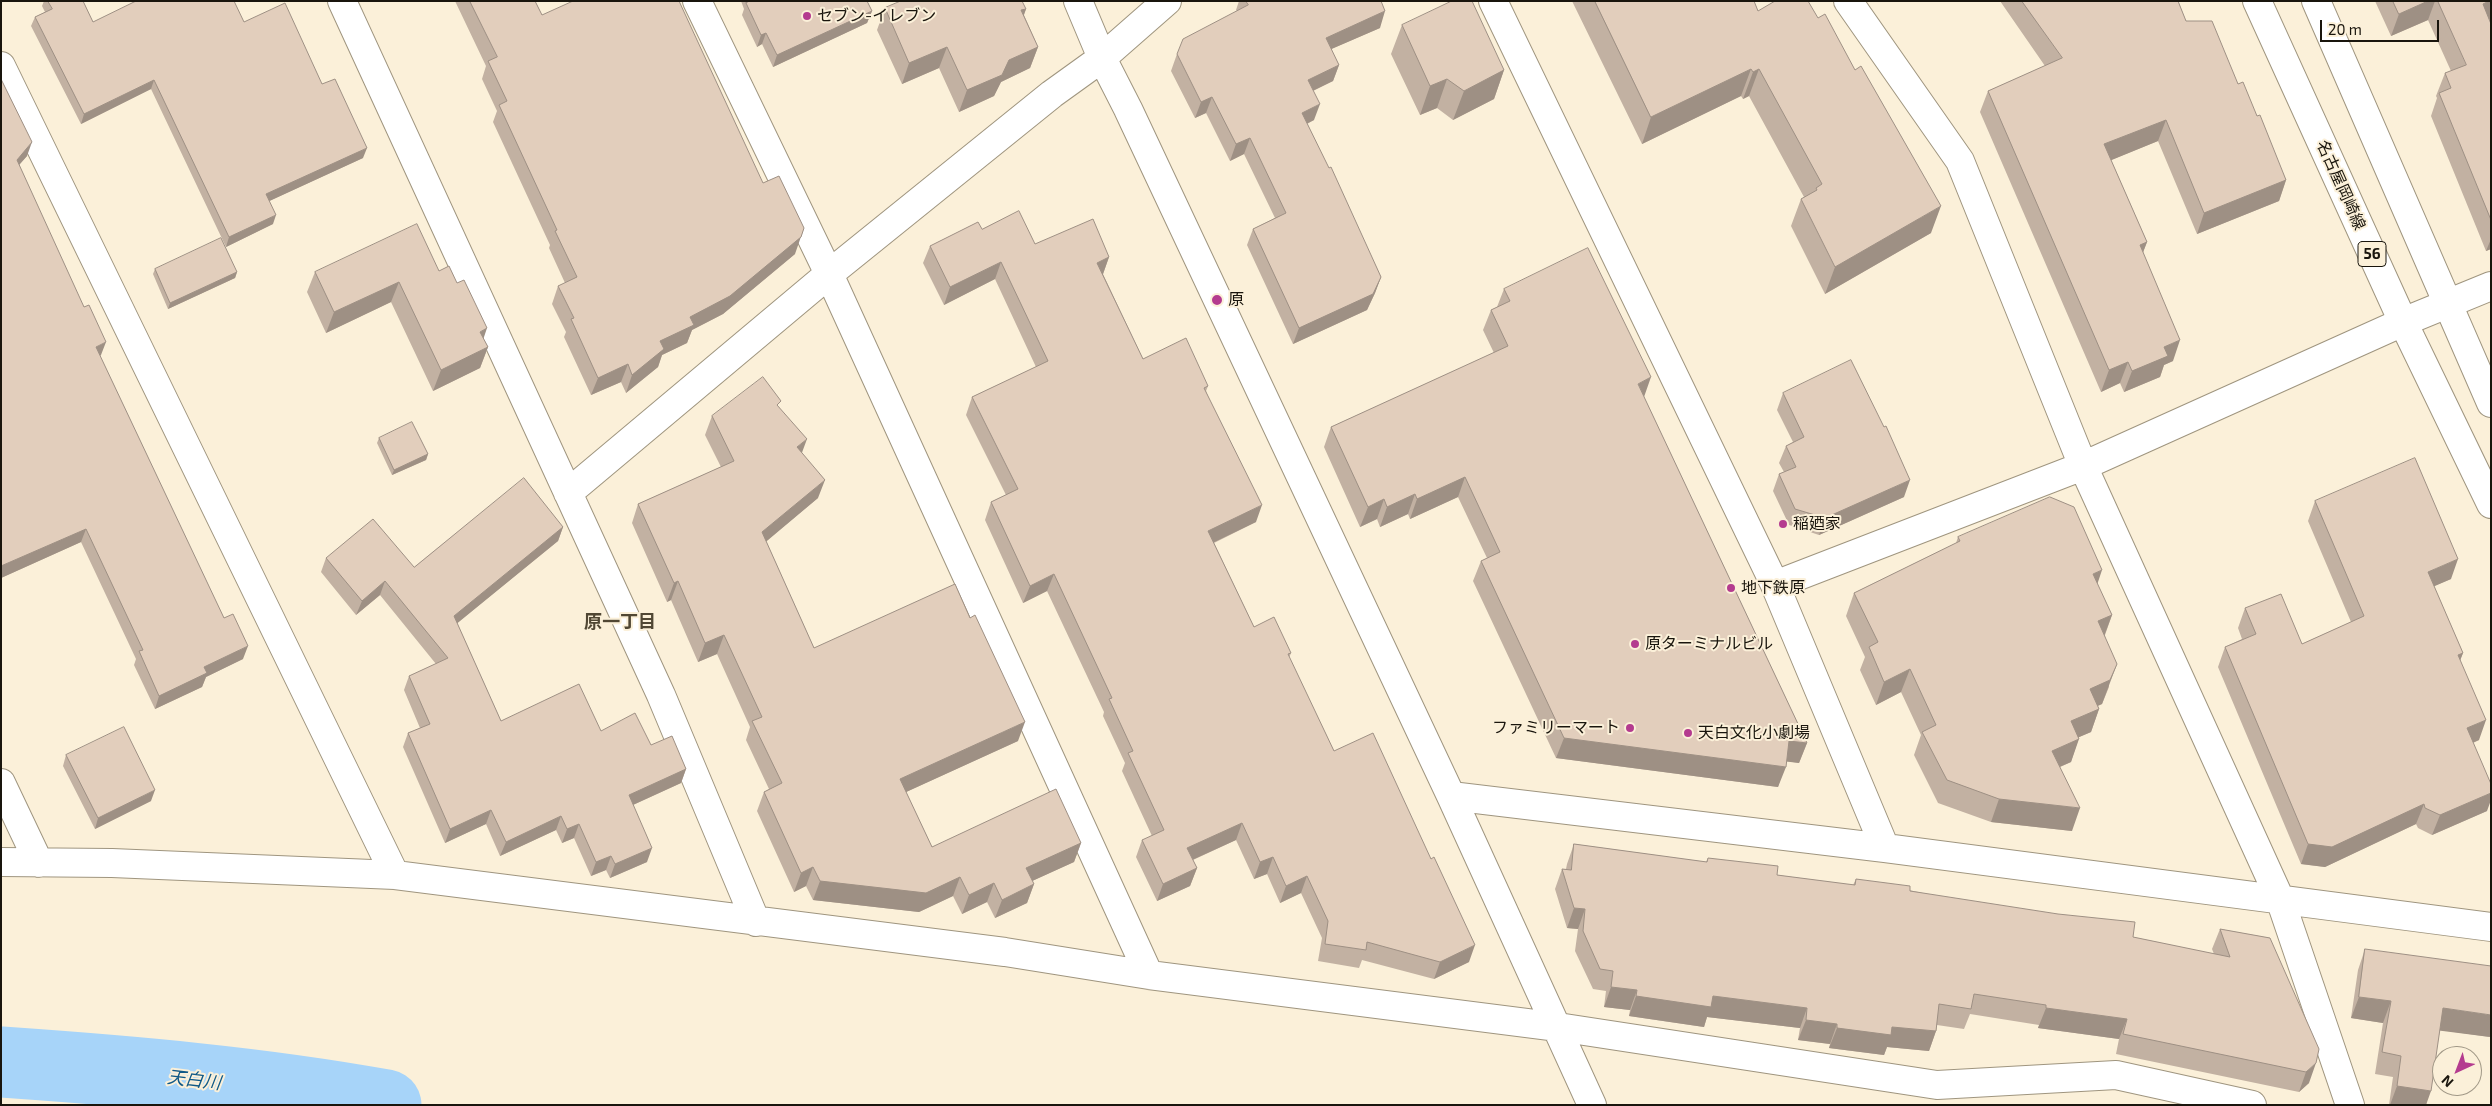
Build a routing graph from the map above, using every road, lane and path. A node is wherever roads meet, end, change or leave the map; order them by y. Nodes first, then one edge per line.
1 (342, 1) edge
2 (697, 1) edge
3 (1078, 1) edge
4 (1167, 1) edge
5 (1494, 1) edge
6 (1848, 1) edge
7 (2257, 1) edge
8 (2269, 1) edge
9 (2316, 1) edge
10 (2274, 38) junction
11 (1102, 58) junction
12 (1, 66) edge
13 (828, 274) junction
14 (2491, 286) edge
15 (2448, 304) junction
16 (2403, 322) junction
17 (2491, 403) edge
18 (2083, 466) junction
19 (568, 493) junction
20 (2491, 504) edge
21 (1775, 586) junction
22 (1, 783) edge
23 (1452, 796) junction
24 (1886, 848) junction
25 (1, 862) edge
26 (39, 863) junction
27 (395, 874) junction
28 (2280, 899) junction
29 (756, 922) junction
30 (2491, 927) edge
31 (1149, 975) junction
32 (1558, 1027) junction
33 (1592, 1105) edge
34 (2252, 1105) edge
35 (2350, 1105) edge

1 - 19 street
2 - 13 street
3 - 11 street
4 - 11 street
5 - 21 street
6 - 18 street
7 - 10 street, 名古屋岡崎線 / 56
8 - 10 street, 56
9 - 15 street
10 - 16 street, 名古屋岡崎線 / 56
11 - 13 street
11 - 23 street
12 - 27 street
13 - 19 street
13 - 31 street
14 - 15 street
15 - 16 street
15 - 17 street
16 - 18 street
16 - 20 street, 名古屋岡崎線 / 56
18 - 21 street
18 - 28 street
19 - 29 street
21 - 24 street
22 - 26 street
23 - 24 street
23 - 32 street
24 - 28 street
25 - 26 street
26 - 27 street
27 - 29 street
28 - 30 street
28 - 35 street
29 - 31 street
31 - 32 street
32 - 33 street
32 - 34 street

